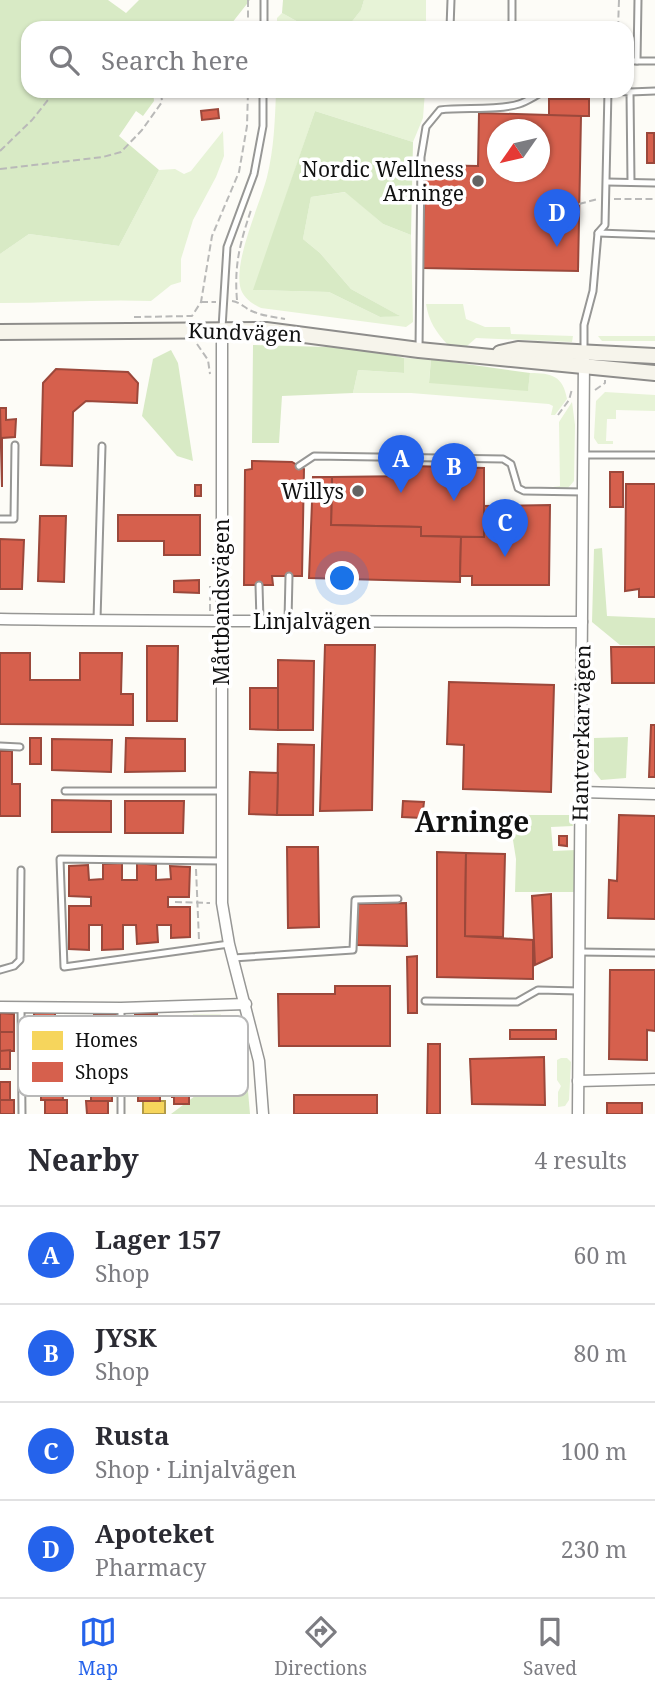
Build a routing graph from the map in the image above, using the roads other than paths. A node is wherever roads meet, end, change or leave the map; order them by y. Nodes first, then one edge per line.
1 (264, 0) edge
2 (451, 0) edge
3 (512, 0) edge
4 (638, 0) edge
5 (264, 21) edge
6 (450, 21) edge
7 (512, 21) edge
8 (637, 61) joint
9 (655, 61) edge
10 (634, 92) edge
11 (655, 92) edge
12 (263, 98) edge
13 (531, 98) edge
14 (609, 98) edge
15 (629, 98) edge
16 (607, 182) junction
17 (631, 183) junction
18 (655, 183) edge
19 (598, 233) junction
20 (655, 234) edge
21 (222, 328) junction
22 (0, 332) edge
23 (419, 350) junction
24 (655, 356) edge
25 (584, 360) junction
26 (655, 373) edge
27 (15, 445) dead end
28 (102, 446) dead end
29 (584, 454) junction
30 (655, 455) edge
31 (299, 466) dead end
32 (583, 492) junction
33 (0, 519) edge
34 (289, 576) dead end
35 (259, 585) dead end
36 (0, 619) edge
37 (97, 620) junction
38 (288, 620) junction
39 (260, 621) junction
40 (222, 622) junction
41 (582, 622) junction
42 (0, 746) edge
43 (20, 747) dead end
44 (65, 791) dead end
45 (221, 791) junction
46 (581, 792) junction
47 (655, 794) edge
48 (222, 861) junction
49 (21, 870) dead end
50 (398, 899) dead end
51 (229, 944) junction
52 (579, 952) junction
53 (655, 953) edge
54 (233, 958) junction
55 (0, 970) edge
56 (579, 991) junction
57 (425, 1001) dead end
58 (246, 1004) junction
59 (0, 1007) edge
60 (21, 1007) junction
61 (121, 1008) junction
62 (21, 1016) edge
63 (121, 1016) edge
64 (655, 1079) edge
65 (578, 1081) junction
66 (22, 1096) edge
67 (121, 1096) edge
68 (22, 1114) edge
69 (121, 1114) edge
70 (263, 1114) edge
71 (578, 1114) edge

1 - 5 lane
2 - 6 lane
3 - 7 lane
4 - 8 lane
8 - 9 lane
10 - 11 lane
12 - 21 lane, Måttbandsvägen
13 - 23 lane
14 - 16 lane
15 - 17 lane
16 - 17 lane
16 - 19 lane
17 - 18 lane
19 - 20 lane
19 - 25 lane
21 - 22 street, Kundvägen
21 - 23 street, Kundvägen
21 - 40 street, Måttbandsvägen
23 - 25 street, Kundvägen
24 - 25 street, Kundvägen
25 - 26 street, Kundvägen
25 - 29 street, Hantverkarvägen
27 - 33 lane
28 - 37 lane
29 - 30 lane
29 - 32 street, Hantverkarvägen
31 - 32 lane
32 - 41 street, Hantverkarvägen
34 - 38 lane
35 - 39 lane
36 - 37 street, Linjalvägen
37 - 40 street, Linjalvägen
38 - 39 street, Linjalvägen
38 - 41 street, Linjalvägen
39 - 40 street, Linjalvägen
40 - 45 street, Måttbandsvägen
41 - 46 street, Hantverkarvägen
42 - 43 lane
44 - 45 lane
45 - 48 street, Måttbandsvägen
46 - 47 street
46 - 52 street, Hantverkarvägen
48 - 51 street, Måttbandsvägen
48 - 51 lane
49 - 55 lane
50 - 54 lane
51 - 54 street, Måttbandsvägen
52 - 53 lane
52 - 56 street, Hantverkarvägen
54 - 58 street, Måttbandsvägen
56 - 57 lane
56 - 65 street, Hantverkarvägen
58 - 61 street
58 - 70 street, Måttbandsvägen
59 - 60 street
60 - 61 street
60 - 62 lane
61 - 63 lane
64 - 65 street
65 - 71 street, Hantverkarvägen
66 - 68 lane
67 - 69 lane

